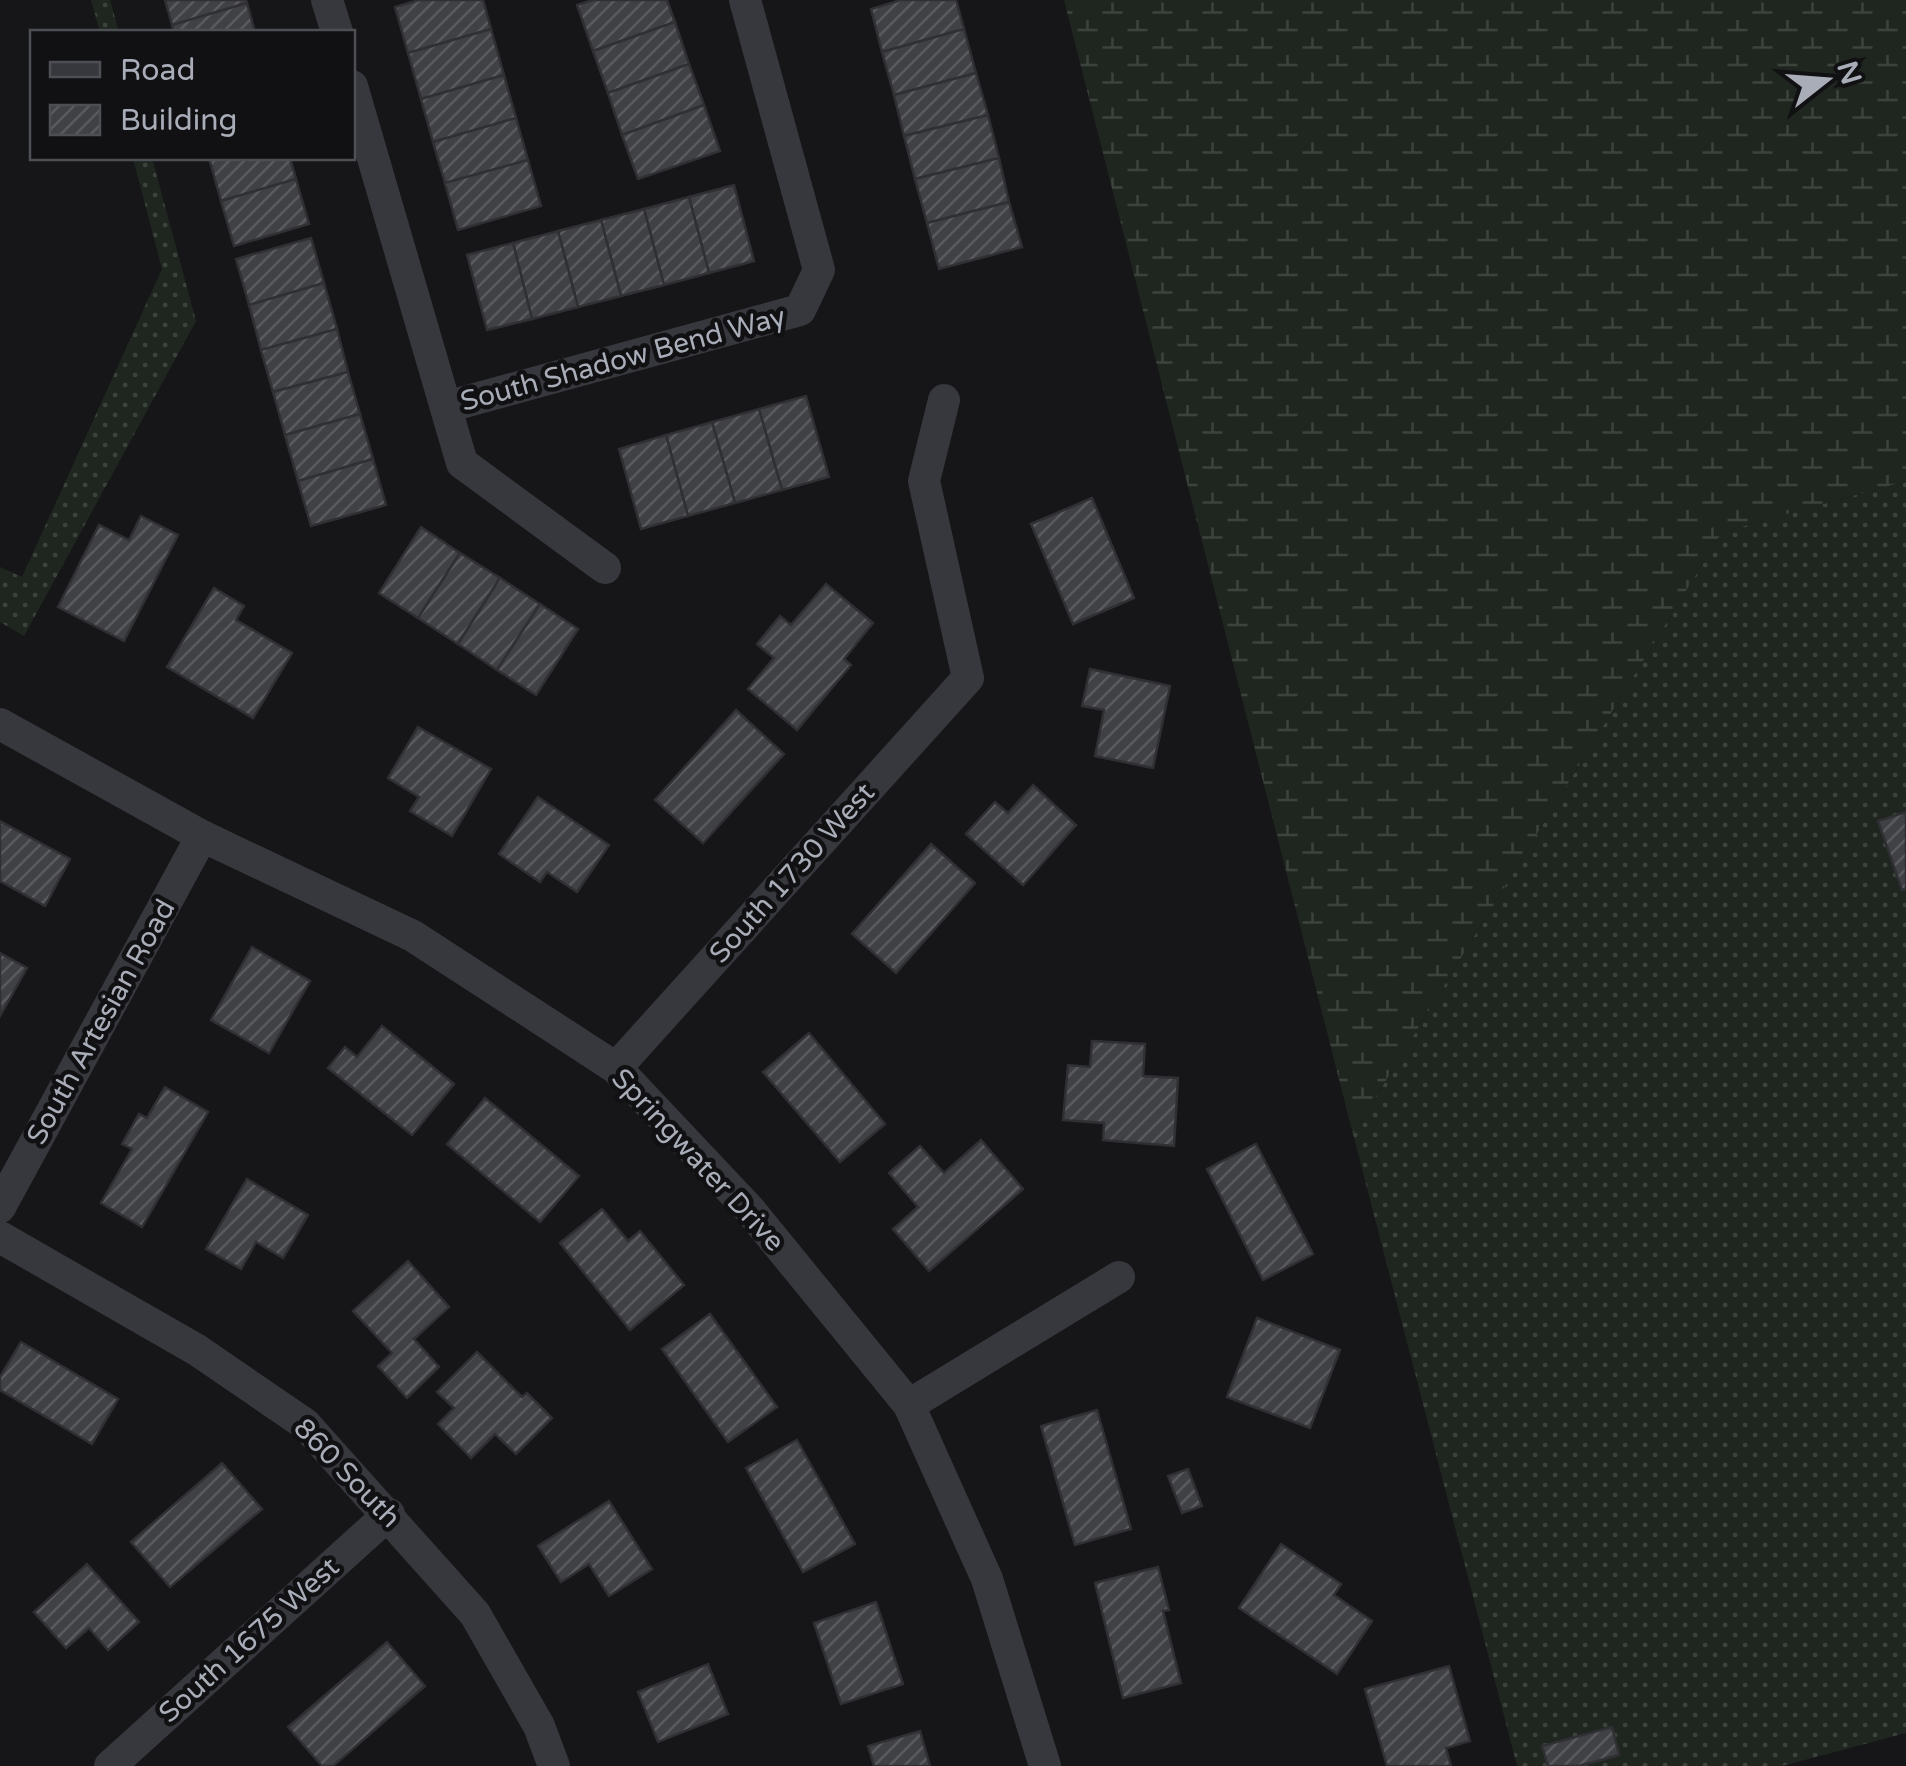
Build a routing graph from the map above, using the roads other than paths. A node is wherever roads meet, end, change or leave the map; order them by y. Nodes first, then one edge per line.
1 (328, 0) edge
2 (744, 0) edge
3 (336, 30) edge
4 (355, 96) edge
5 (944, 400) dead end
6 (446, 407) junction
7 (604, 568) dead end
8 (0, 724) edge
9 (202, 836) junction
10 (616, 1068) junction
11 (0, 1208) edge
12 (0, 1237) edge
13 (1119, 1276) dead end
14 (910, 1405) junction
15 (389, 1514) junction
16 (110, 1766) edge
17 (554, 1766) edge
18 (1045, 1766) edge

1 - 3 street
2 - 6 street, South Shadow Bend Way
4 - 6 street
5 - 10 street, South 1730 West
6 - 7 street
8 - 9 street, Springwater Drive
9 - 10 street, Springwater Drive
9 - 11 street, South Artesian Road
10 - 14 street, Springwater Drive
12 - 15 street, 860 South
13 - 14 street
14 - 18 street, Springwater Drive
15 - 16 street, South 1675 West
15 - 17 street, 860 South

